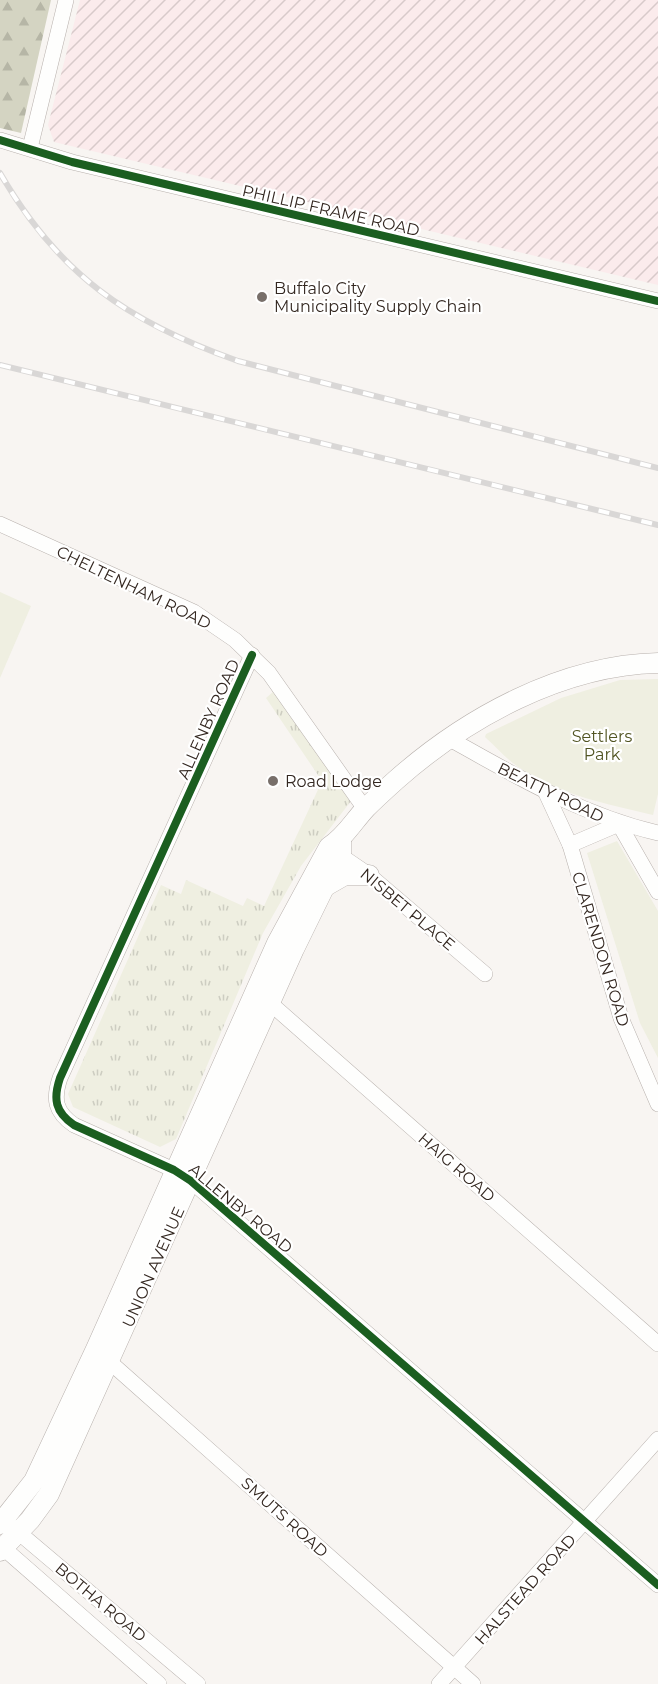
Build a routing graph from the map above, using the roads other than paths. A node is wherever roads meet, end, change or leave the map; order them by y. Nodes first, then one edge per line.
1 (66, 0) edge
2 (0, 140) edge
3 (25, 147) junction
4 (658, 301) edge
5 (0, 524) edge
6 (252, 655) junction
7 (658, 663) edge
8 (448, 738) junction
9 (546, 793) junction
10 (365, 809) junction
11 (619, 824) junction
12 (658, 833) edge
13 (570, 844) junction
14 (337, 846) junction
15 (369, 875) junction
16 (323, 888) junction
17 (658, 891) edge
18 (485, 974) dead end
19 (263, 996) junction
20 (658, 1104) edge
21 (174, 1170) junction
22 (191, 1181) junction
23 (658, 1344) edge
24 (103, 1356) junction
25 (658, 1439) edge
26 (586, 1520) junction
27 (8, 1525) edge
28 (1, 1548) edge
29 (658, 1585) edge
30 (454, 1667) junction
31 (159, 1684) edge
32 (198, 1684) edge
33 (439, 1684) edge
34 (473, 1684) edge

1 - 3 street
2 - 3 street, PHILLIP FRAME ROAD
3 - 4 street, PHILLIP FRAME ROAD
5 - 6 street, CHELTENHAM ROAD
6 - 10 street, CHELTENHAM ROAD
6 - 21 street, ALLENBY ROAD
7 - 8 main road, UNION AVENUE
8 - 9 street, BEATTY ROAD
8 - 10 main road, UNION AVENUE
9 - 11 street, BEATTY ROAD
9 - 13 street, CLARENDON ROAD
10 - 14 main road, UNION AVENUE
11 - 12 street, BEATTY ROAD
11 - 13 street
11 - 17 street
13 - 20 street, CLARENDON ROAD
14 - 15 street, NISBET PLACE
14 - 16 main road, UNION AVENUE
14 - 19 main road, UNION AVENUE
15 - 16 main road
15 - 18 street, NISBET PLACE
16 - 19 main road, UNION AVENUE
19 - 21 main road, UNION AVENUE
19 - 22 main road, UNION AVENUE
19 - 23 street, HAIG ROAD
21 - 22 street, ALLENBY ROAD
21 - 24 main road, UNION AVENUE
22 - 24 main road, UNION AVENUE
22 - 26 street, ALLENBY ROAD
24 - 27 main road, UNION AVENUE
24 - 30 street, SMUTS ROAD
25 - 26 street, HALSTEAD ROAD
26 - 29 street, ALLENBY ROAD
26 - 30 street, HALSTEAD ROAD
27 - 28 main road, UNION AVENUE
27 - 32 street, BOTHA ROAD
28 - 31 street, BOTHA ROAD
30 - 33 street, HALSTEAD ROAD
30 - 34 street, SMUTS ROAD

